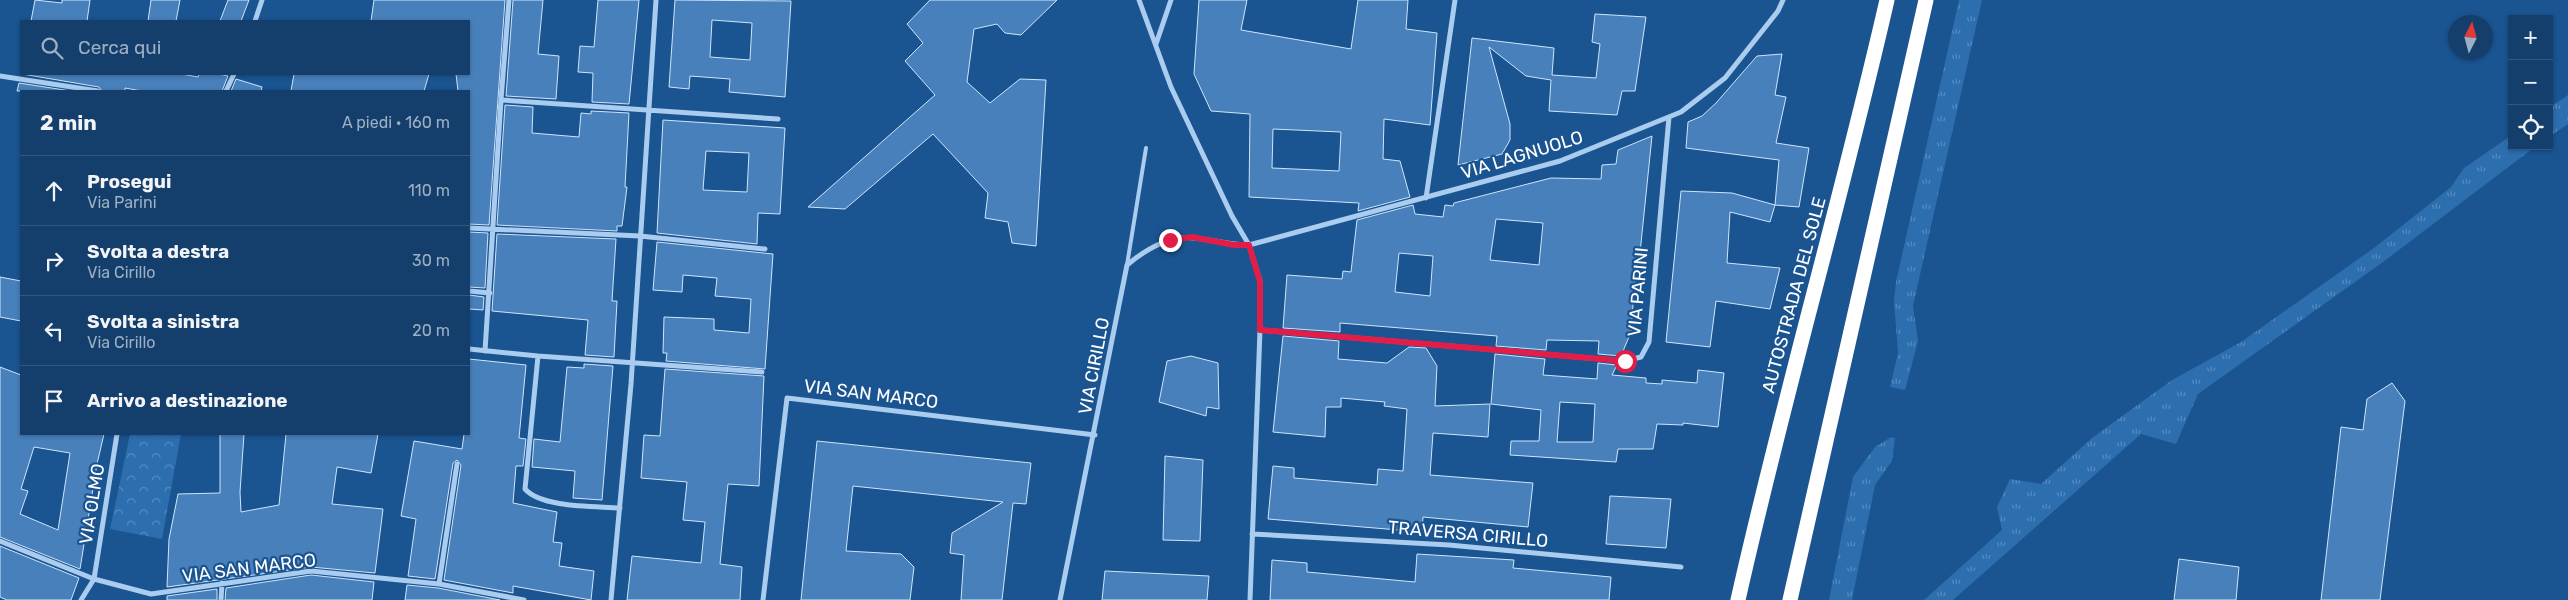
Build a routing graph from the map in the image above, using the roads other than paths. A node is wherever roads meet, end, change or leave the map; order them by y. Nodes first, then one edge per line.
1 (262, 0) edge
2 (509, 0) edge
3 (656, 0) edge
4 (1139, 0) edge
5 (1171, 0) edge
6 (1455, 0) edge
7 (1783, 0) edge
8 (1887, 0) edge
9 (1926, 0) edge
10 (255, 20) edge
11 (1156, 44) junction
12 (234, 75) edge
13 (0, 76) edge
14 (91, 90) edge
15 (226, 90) edge
16 (501, 100) junction
17 (647, 112) junction
18 (1668, 117) junction
19 (778, 120) dead end
20 (1146, 148) dead end
21 (1426, 198) junction
22 (470, 228) edge
23 (494, 231) junction
24 (640, 236) junction
25 (1249, 245) junction
26 (766, 248) dead end
27 (1127, 265) junction
28 (470, 291) edge
29 (490, 293) junction
30 (1260, 330) junction
31 (470, 349) edge
32 (486, 351) junction
33 (538, 356) junction
34 (632, 363) junction
35 (762, 372) dead end
36 (117, 435) edge
37 (1094, 435) junction
38 (457, 464) dead end
39 (620, 508) junction
40 (1252, 534) junction
41 (0, 541) edge
42 (1681, 567) dead end
43 (94, 580) junction
44 (222, 583) junction
45 (439, 584) junction
46 (81, 600) edge
47 (221, 600) edge
48 (524, 600) edge
49 (611, 600) edge
50 (763, 600) edge
51 (1060, 600) edge
52 (1250, 600) edge
53 (1738, 600) edge
54 (1790, 600) edge

1 - 10 street
2 - 16 street
3 - 17 street
4 - 11 street
5 - 11 street
6 - 21 street
7 - 18 street, VIA LAGNUOLO
8 - 53 highway, AUTOSTRADA DEL SOLE
9 - 54 highway
11 - 25 street
12 - 15 street
13 - 14 street
16 - 17 street
16 - 23 street
17 - 19 street
17 - 24 street
18 - 21 street, VIA LAGNUOLO
18 - 30 street, VIA PARINI
20 - 27 lane
21 - 25 street, VIA LAGNUOLO
22 - 23 street
23 - 24 street
23 - 29 street
24 - 26 street
24 - 34 street
25 - 27 street
25 - 30 street
27 - 37 street, VIA CIRILLO
28 - 29 street
29 - 32 street
30 - 40 street
31 - 32 street
32 - 33 street
33 - 34 street
33 - 39 street
34 - 35 street
34 - 39 street
36 - 43 street, VIA OLMO
37 - 50 street, VIA SAN MARCO
37 - 51 street, VIA CIRILLO
38 - 45 street
39 - 49 street
40 - 42 street, TRAVERSA CIRILLO
40 - 52 street
41 - 43 street, VIA SAN MARCO
43 - 44 street, VIA SAN MARCO
43 - 46 street
44 - 45 street, VIA SAN MARCO
44 - 47 street
45 - 48 street, VIA SAN MARCO

